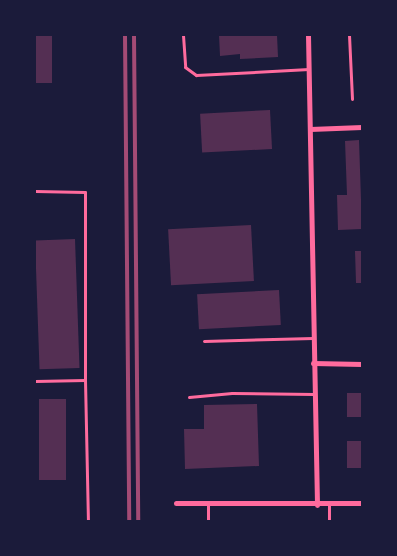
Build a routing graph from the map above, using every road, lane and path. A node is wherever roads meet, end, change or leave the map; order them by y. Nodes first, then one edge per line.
1 (183, 35) edge
2 (308, 35) edge
3 (349, 35) edge
4 (308, 70) junction
5 (352, 99) dead end
6 (362, 127) edge
7 (310, 129) junction
8 (35, 191) edge
9 (313, 338) junction
10 (204, 340) dead end
11 (313, 363) junction
12 (362, 364) edge
13 (85, 380) junction
14 (35, 381) edge
15 (314, 394) junction
16 (189, 397) dead end
17 (176, 503) dead end
18 (362, 503) edge
19 (208, 504) junction
20 (317, 505) junction
21 (329, 505) junction
22 (88, 521) edge
23 (208, 521) edge
24 (329, 521) edge

1 - 4 lane
2 - 4 street
3 - 5 lane
4 - 7 street
6 - 7 street
7 - 9 street
8 - 13 lane
9 - 10 lane
9 - 11 street
11 - 12 street
11 - 15 street
13 - 14 lane
13 - 22 lane
15 - 16 lane
15 - 20 street
17 - 19 street
18 - 21 street
19 - 20 street
19 - 23 lane
20 - 21 street
21 - 24 lane

